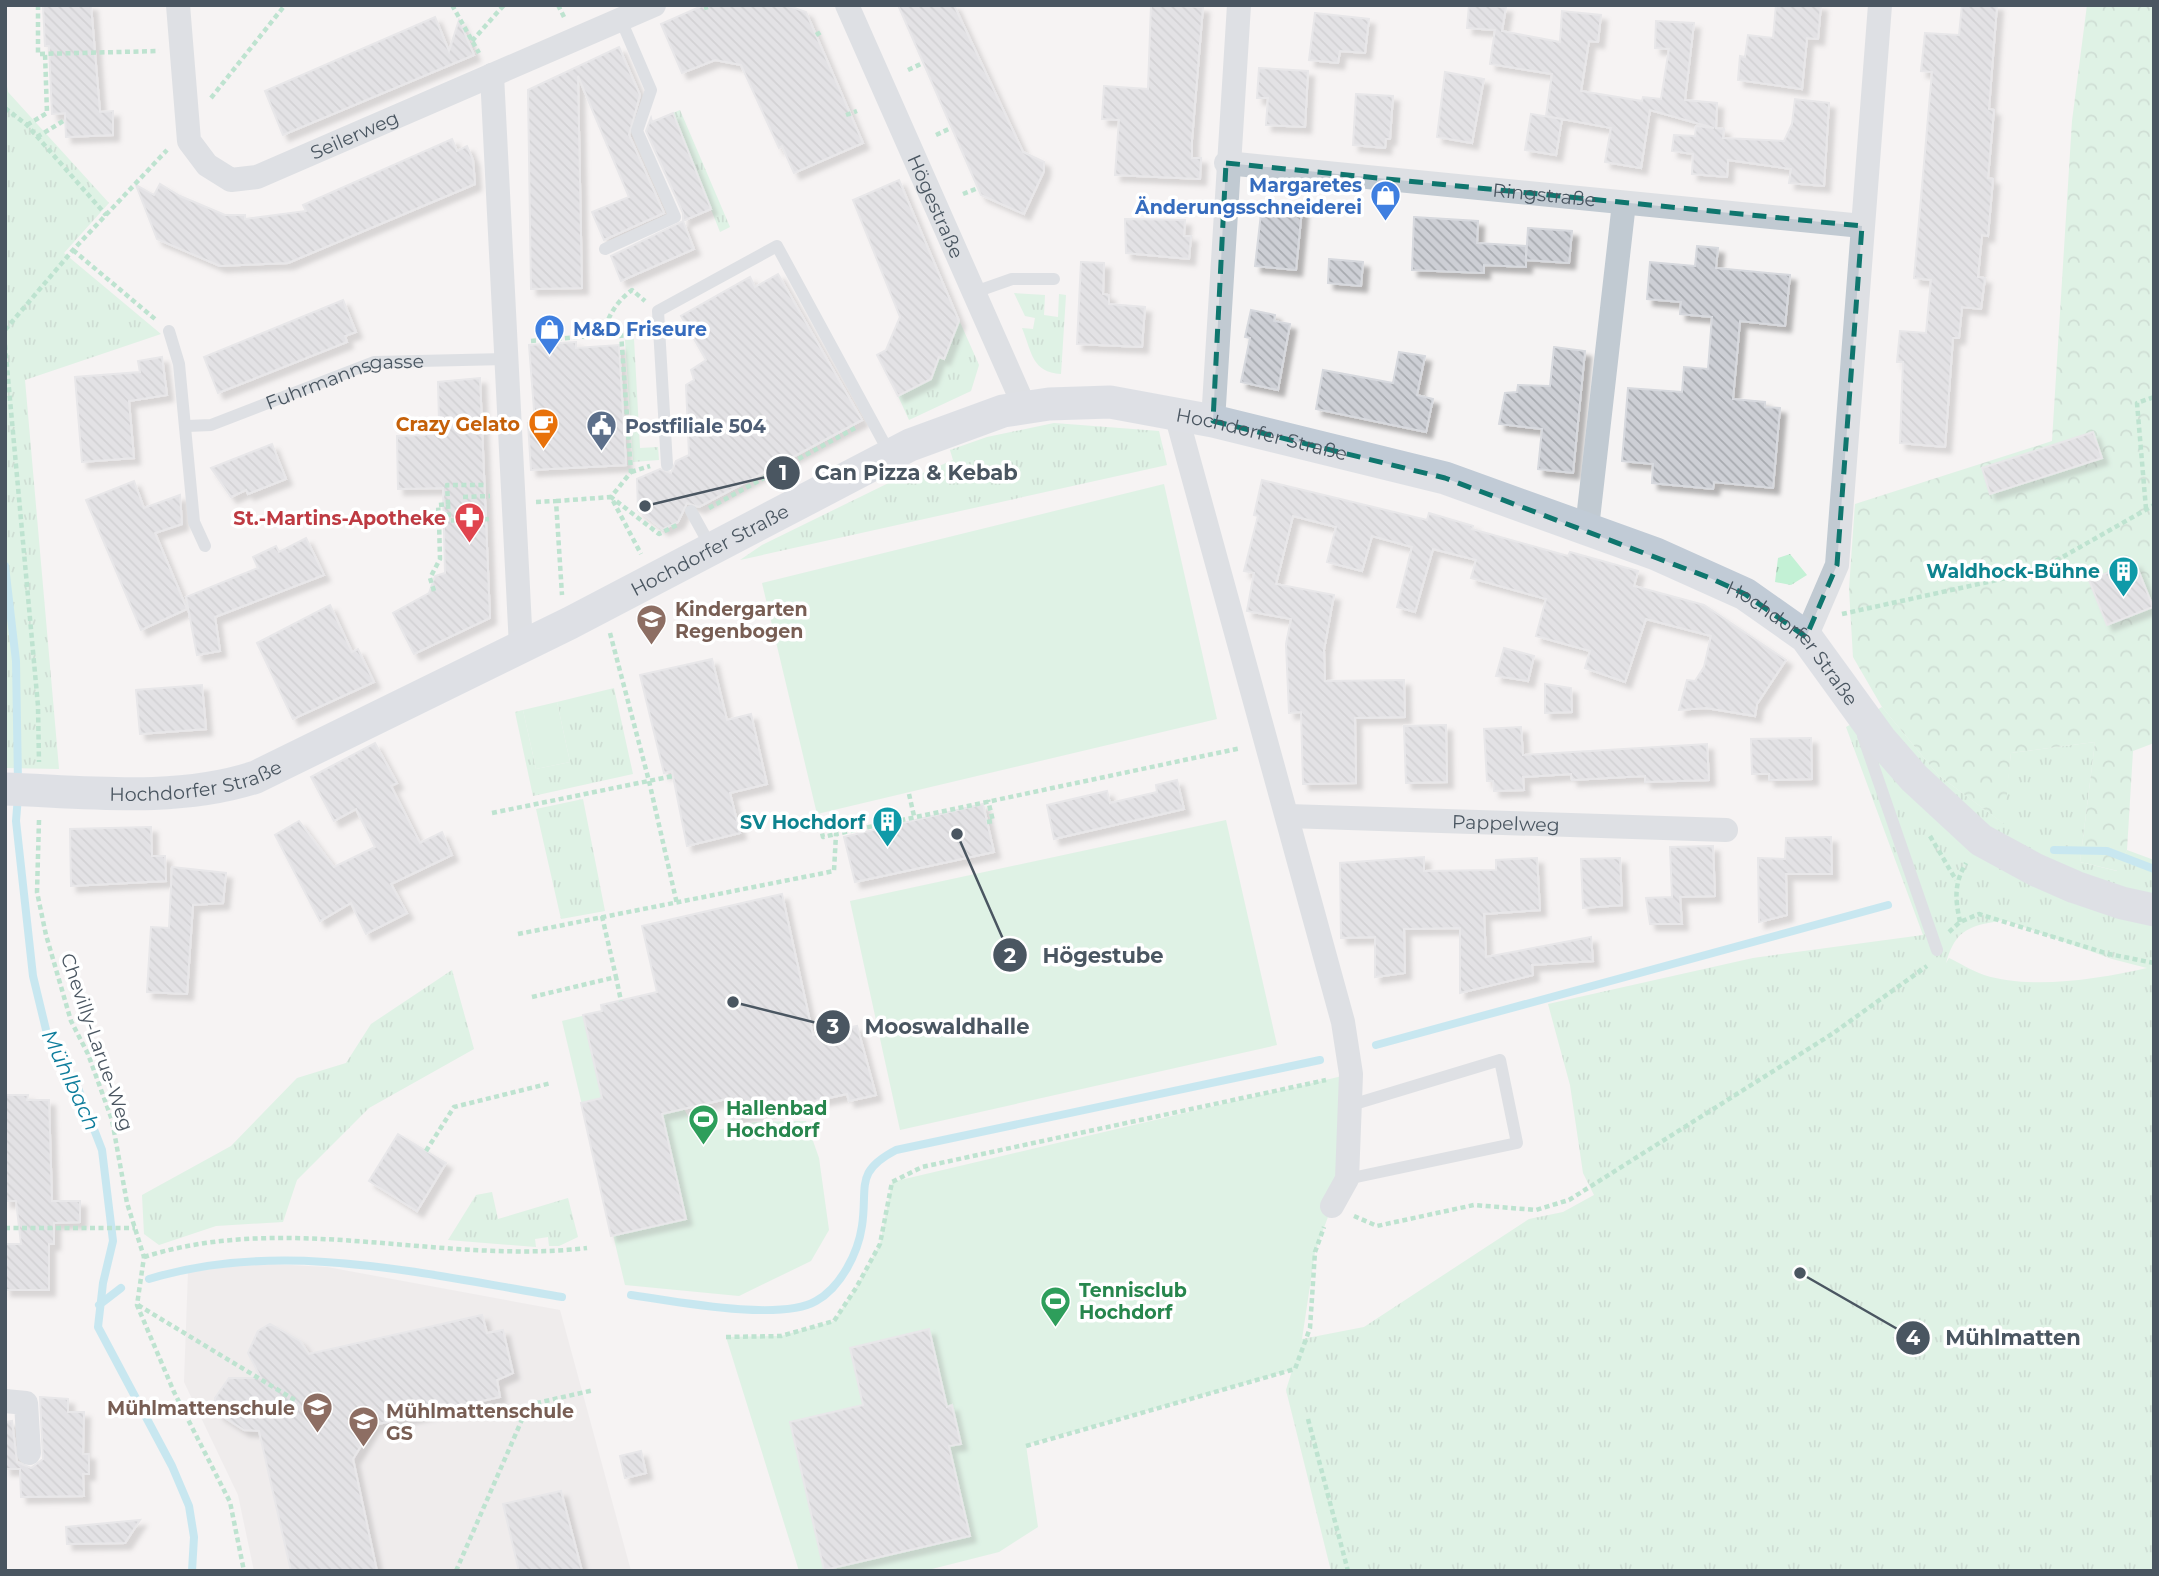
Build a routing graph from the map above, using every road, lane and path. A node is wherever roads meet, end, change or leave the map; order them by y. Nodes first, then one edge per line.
1 (38, 5) edge
2 (178, 5) edge
3 (285, 5) edge
4 (452, 5) edge
5 (503, 5) edge
6 (654, 5) edge
7 (847, 5) edge
8 (1239, 5) edge
9 (1880, 5) edge
10 (621, 20) junction
11 (472, 41) junction
12 (181, 51) junction
13 (45, 53) junction
14 (923, 63) dead end
15 (908, 69) dead end
16 (492, 75) junction
17 (5, 108) edge
18 (857, 111) dead end
19 (846, 115) dead end
20 (65, 120) dead end
21 (27, 125) junction
22 (951, 128) dead end
23 (186, 130) junction
24 (936, 135) dead end
25 (37, 137) junction
26 (1226, 163) junction
27 (978, 188) dead end
28 (962, 194) dead end
29 (1624, 203) junction
30 (106, 215) junction
31 (1862, 226) junction
32 (605, 248) dead end
33 (73, 250) junction
34 (1054, 279) dead end
35 (975, 292) junction
36 (658, 311) junction
37 (5, 330) edge
38 (659, 330) junction
39 (169, 331) joint
40 (621, 334) junction
41 (604, 335) junction
42 (5, 345) edge
43 (506, 351) junction
44 (2154, 397) edge
45 (1025, 408) junction
46 (1176, 414) junction
47 (871, 419) junction
48 (1213, 421) junction
49 (187, 426) junction
50 (891, 455) junction
51 (667, 466) dead end
52 (484, 485) dead end
53 (611, 497) junction
54 (727, 498) dead end
55 (450, 500) junction
56 (556, 501) junction
57 (514, 503) junction
58 (2154, 505) edge
59 (2146, 509) junction
60 (690, 515) joint
61 (483, 519) dead end
62 (439, 521) junction
63 (449, 521) junction
64 (1587, 528) junction
65 (205, 546) dead end
66 (712, 549) junction
67 (654, 579) junction
68 (434, 591) dead end
69 (570, 623) junction
70 (1811, 627) junction
71 (612, 642) dead end
72 (521, 647) junction
73 (1867, 723) junction
74 (1267, 743) junction
75 (673, 776) dead end
76 (649, 781) junction
77 (24, 790) edge
78 (909, 794) dead end
79 (988, 800) junction
80 (492, 813) dead end
81 (914, 816) junction
82 (1287, 816) junction
83 (818, 817) dead end
84 (987, 822) dead end
85 (1726, 830) dead end
86 (836, 834) junction
87 (1956, 880) dead end
88 (677, 904) junction
89 (2154, 910) edge
90 (602, 916) junction
91 (1960, 922) junction
92 (519, 934) dead end
93 (1937, 950) junction
94 (2154, 963) edge
95 (616, 977) junction
96 (532, 998) dead end
97 (621, 1000) dead end
98 (1351, 1074) junction
99 (551, 1083) dead end
100 (1348, 1106) junction
101 (426, 1151) dead end
102 (1347, 1179) junction
103 (1332, 1206) junction
104 (5, 1228) edge
105 (135, 1228) junction
106 (587, 1248) dead end
107 (144, 1257) junction
108 (137, 1305) junction
109 (726, 1337) dead end
110 (594, 1390) dead end
111 (5, 1401) edge
112 (298, 1402) dead end
113 (1308, 1419) dead end
114 (1026, 1446) dead end
115 (29, 1453) dead end
116 (244, 1571) edge
117 (456, 1571) edge
118 (1348, 1571) edge

1 - 13 path
2 - 12 street, Seilerweg
3 - 23 path
4 - 11 path
5 - 11 path
6 - 10 street, Seilerweg
7 - 35 street, Högestraße
8 - 26 street
9 - 31 street
10 - 16 street, Seilerweg
10 - 32 lane
11 - 16 path
12 - 13 path
12 - 23 street, Seilerweg
13 - 21 path
14 - 15 path
16 - 23 street, Seilerweg
16 - 43 street
17 - 21 path
18 - 19 path
20 - 25 path
21 - 25 path
22 - 24 path
23 - 30 path
25 - 30 path
26 - 29 street, Ringstraße
26 - 48 street
27 - 28 path
29 - 31 street, Ringstraße
29 - 64 street
30 - 33 path
31 - 70 street
33 - 37 path
33 - 39 path
34 - 35 lane
35 - 45 street, Högestraße
36 - 38 lane
36 - 41 path
36 - 47 lane
38 - 40 path
38 - 51 lane
39 - 49 lane
40 - 41 path
40 - 53 path
41 - 43 path
42 - 77 path, Chevilly-Larue-Weg
43 - 49 lane, Fuhrmannsgasse
43 - 57 street
44 - 59 path
45 - 46 street, Hochdorfer Straße
45 - 50 street, Hochdorfer Straße
46 - 48 street, Hochdorfer Straße
46 - 74 street
47 - 50 lane
47 - 54 path
48 - 64 street, Hochdorfer Straße
49 - 65 lane
50 - 66 street, Hochdorfer Straße
52 - 55 path
53 - 56 path
53 - 60 path
53 - 67 path
55 - 62 path
55 - 63 path
56 - 57 path
56 - 69 path
57 - 72 street
58 - 59 path
59 - 70 path
60 - 66 lane
61 - 63 path
62 - 63 path
62 - 68 path
64 - 70 street, Hochdorfer Straße
66 - 67 street, Hochdorfer Straße
67 - 69 street, Hochdorfer Straße
69 - 72 street, Hochdorfer Straße
70 - 73 street, Hochdorfer Straße
71 - 76 path
72 - 77 street, Hochdorfer Straße
73 - 89 street, Hochdorfer Straße
73 - 93 lane, Hochdorfer Straße
74 - 79 path
74 - 82 street
75 - 76 path
76 - 80 path
76 - 88 path
77 - 105 path, Chevilly-Larue-Weg
78 - 81 path
79 - 81 path
79 - 84 path
81 - 86 path
82 - 85 street, Pappelweg
82 - 98 street
83 - 86 path
86 - 88 path
87 - 91 path
88 - 90 path
90 - 92 path
90 - 95 path
91 - 93 path
91 - 94 path
93 - 103 path
95 - 96 path
95 - 97 path
98 - 100 street
98 - 109 path
99 - 101 path
100 - 102 street
100 - 102 lane
102 - 103 street
103 - 114 path
104 - 105 path
105 - 107 path, Chevilly-Larue-Weg
106 - 107 path
107 - 108 path, Chevilly-Larue-Weg
108 - 112 path
108 - 116 path
110 - 117 path
111 - 115 street
113 - 118 path

